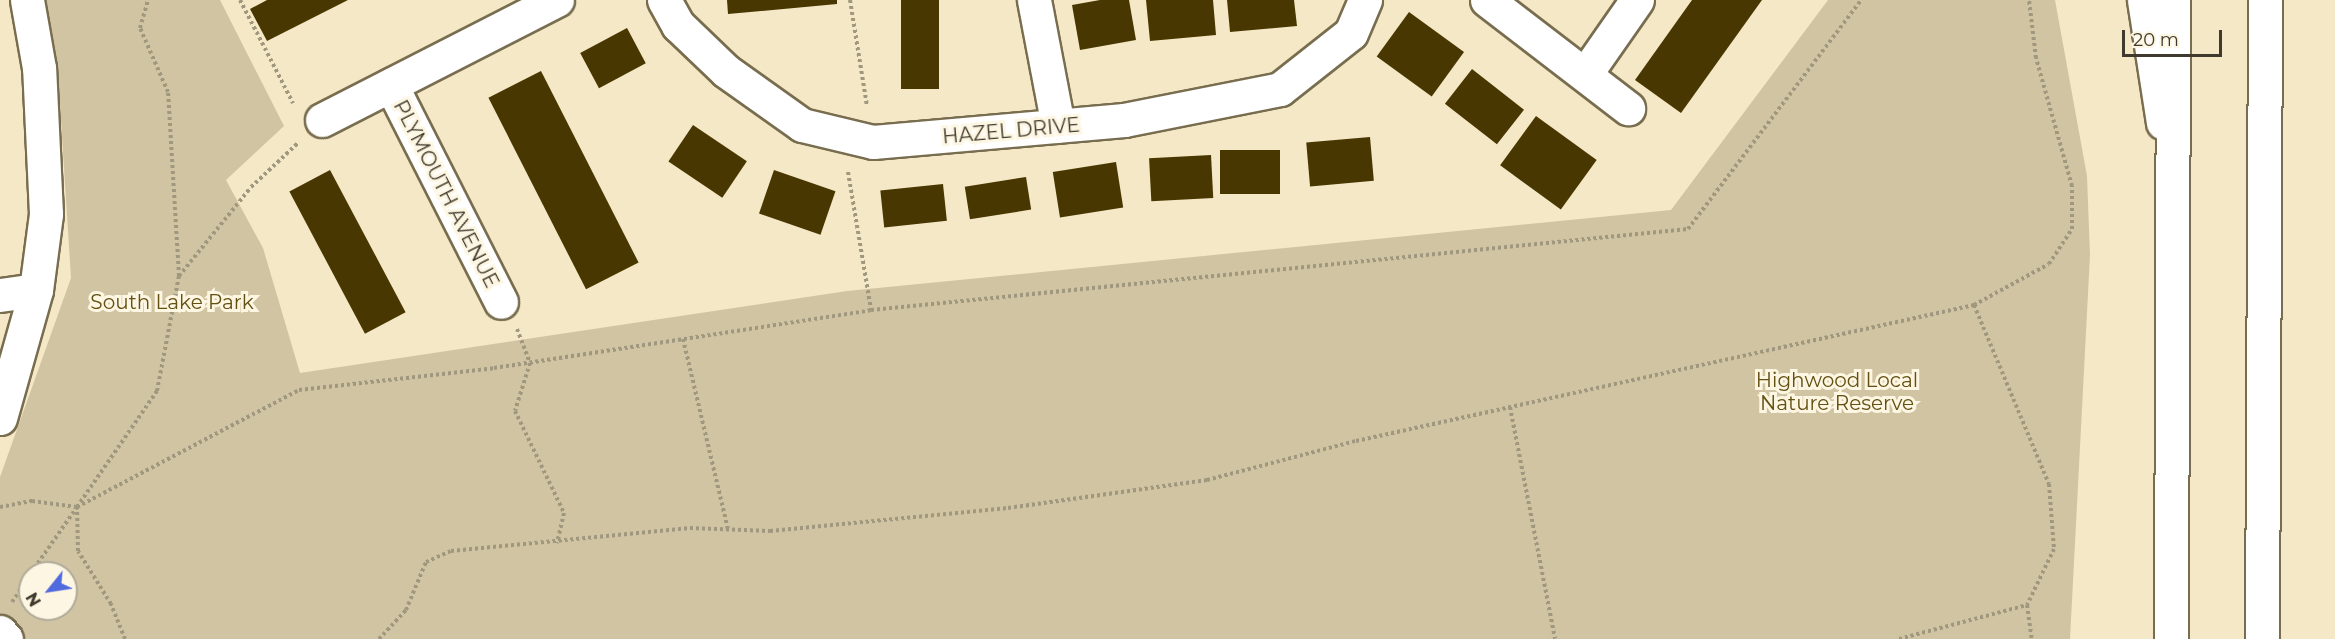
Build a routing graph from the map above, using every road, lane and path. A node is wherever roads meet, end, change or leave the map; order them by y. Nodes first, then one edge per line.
1 (27, 0) edge
2 (148, 0) edge
3 (240, 0) edge
4 (557, 0) edge
5 (664, 0) edge
6 (850, 0) edge
7 (1034, 0) edge
8 (1365, 0) edge
9 (1487, 0) edge
10 (1637, 0) edge
11 (1861, 0) edge
12 (2029, 0) edge
13 (2144, 0) edge
14 (2173, 0) edge
15 (2265, 0) edge
16 (1586, 73) junction
17 (391, 85) junction
18 (1628, 108) dead end
19 (322, 120) junction
20 (1058, 126) junction
21 (858, 139) junction
22 (2174, 196) junction
23 (179, 276) junction
24 (36, 290) junction
25 (0, 295) edge
26 (501, 302) dead end
27 (1974, 305) junction
28 (871, 310) junction
29 (683, 339) junction
30 (530, 363) junction
31 (1509, 407) junction
32 (0, 418) edge
33 (0, 507) edge
34 (77, 507) junction
35 (728, 529) junction
36 (557, 543) junction
37 (40, 561) edge
38 (18, 600) edge
39 (2027, 605) junction
40 (4, 627) edge
41 (125, 639) edge
42 (380, 639) edge
43 (1555, 639) edge
44 (1899, 639) edge
45 (2032, 639) edge
46 (2171, 639) edge
47 (2262, 639) edge

1 - 24 street
2 - 23 path
3 - 19 path
4 - 17 street, PLYMOUTH AVENUE
5 - 21 street, HAZEL DRIVE
6 - 21 path
7 - 20 street
8 - 20 street, HAZEL DRIVE
9 - 16 street
10 - 16 street
11 - 28 path
12 - 27 path
13 - 22 street
14 - 22 street
15 - 47 street
16 - 18 street
17 - 19 street, PLYMOUTH AVENUE
17 - 26 street, PLYMOUTH AVENUE
19 - 23 path
20 - 21 street, HAZEL DRIVE
21 - 28 path
22 - 46 street
23 - 34 path
24 - 25 street
24 - 32 street
27 - 31 path
27 - 39 path
28 - 29 path
29 - 30 path
29 - 35 path
30 - 34 path
30 - 36 path
31 - 35 path
31 - 43 path
33 - 34 path
34 - 37 path
34 - 41 path
35 - 36 path
36 - 42 path
38 - 40 path
39 - 44 path
39 - 45 path

